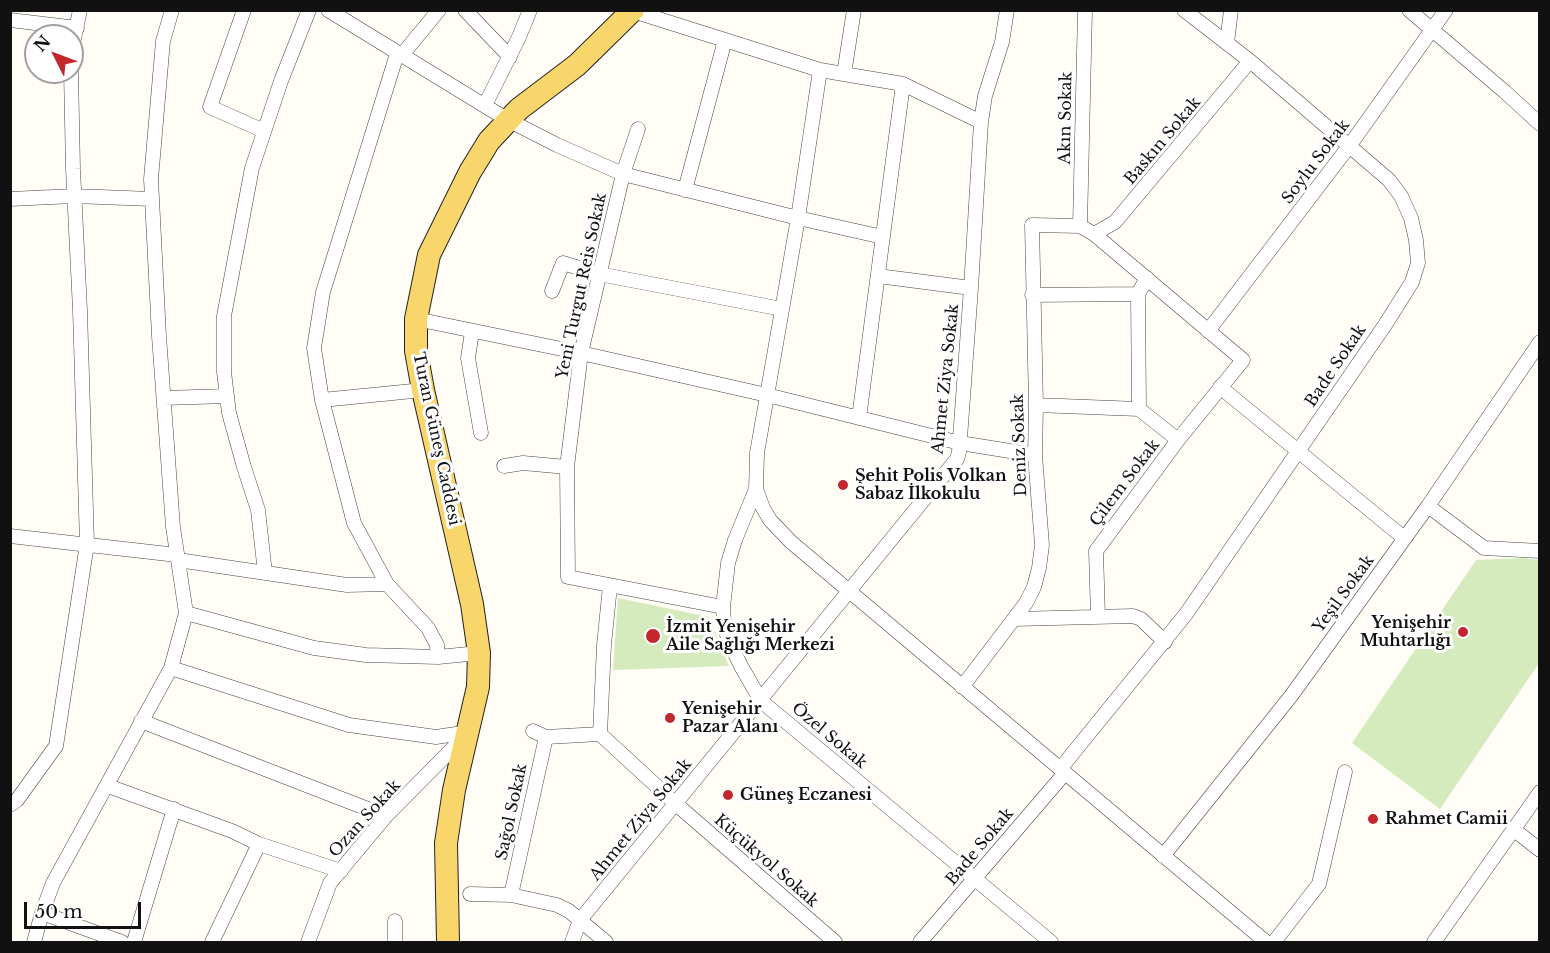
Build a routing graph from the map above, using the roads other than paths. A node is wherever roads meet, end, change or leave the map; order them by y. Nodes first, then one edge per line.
1 (172, 10) edge
2 (244, 10) edge
3 (309, 10) edge
4 (328, 10) edge
5 (439, 10) edge
6 (465, 10) edge
7 (530, 10) edge
8 (854, 10) edge
9 (1007, 10) edge
10 (1085, 10) edge
11 (1184, 10) edge
12 (1232, 10) edge
13 (1408, 10) edge
14 (1446, 10) edge
15 (633, 11) edge
16 (10, 20) edge
17 (43, 24) edge
18 (1432, 29) junction
19 (725, 40) junction
20 (1227, 43) junction
21 (399, 55) junction
22 (510, 57) junction
23 (1250, 62) junction
24 (820, 70) junction
25 (844, 74) junction
26 (71, 84) edge
27 (903, 84) junction
28 (485, 105) junction
29 (508, 120) junction
30 (981, 122) junction
31 (1539, 124) edge
32 (638, 129) dead end
33 (264, 131) junction
34 (1350, 145) junction
35 (623, 174) junction
36 (685, 190) junction
37 (74, 196) junction
38 (10, 199) edge
39 (152, 199) junction
40 (798, 218) junction
41 (1080, 226) junction
42 (1094, 234) junction
43 (883, 237) junction
44 (598, 274) junction
45 (878, 276) junction
46 (1147, 278) junction
47 (971, 288) junction
48 (552, 291) dead end
49 (1138, 294) junction
50 (1032, 295) junction
51 (782, 309) junction
52 (416, 319) junction
53 (1208, 331) junction
54 (472, 332) junction
55 (1539, 342) edge
56 (581, 353) junction
57 (1220, 387) junction
58 (423, 390) junction
59 (767, 395) junction
60 (227, 396) junction
61 (164, 398) junction
62 (322, 400) junction
63 (1036, 405) junction
64 (1139, 409) junction
65 (859, 418) junction
66 (481, 433) dead end
67 (1178, 440) junction
68 (960, 443) junction
69 (1298, 452) junction
70 (1035, 455) junction
71 (504, 466) dead end
72 (567, 467) junction
73 (756, 489) junction
74 (1428, 506) junction
75 (10, 536) edge
76 (1404, 538) junction
77 (87, 544) junction
78 (1539, 550) edge
79 (178, 557) junction
80 (265, 573) junction
81 (387, 584) junction
82 (610, 586) junction
83 (849, 592) junction
84 (723, 607) junction
85 (186, 613) junction
86 (1098, 617) junction
87 (1014, 619) junction
88 (1165, 642) junction
89 (479, 653) junction
90 (438, 657) junction
91 (171, 668) junction
92 (962, 687) junction
93 (760, 701) junction
94 (141, 721) junction
95 (469, 732) junction
96 (600, 734) junction
97 (1063, 771) junction
98 (1346, 772) dead end
99 (108, 786) junction
100 (1539, 792) edge
101 (676, 804) junction
102 (10, 805) edge
103 (174, 809) junction
104 (386, 816) junction
105 (1513, 829) junction
106 (259, 844) junction
107 (1539, 850) edge
108 (1163, 856) junction
109 (341, 871) junction
110 (975, 879) junction
111 (470, 894) dead end
112 (511, 895) junction
113 (42, 913) junction
114 (395, 921) dead end
115 (580, 921) junction
116 (34, 942) edge
117 (122, 942) edge
118 (134, 942) edge
119 (212, 942) edge
120 (308, 942) edge
121 (395, 942) edge
122 (448, 942) edge
123 (572, 942) edge
124 (606, 942) edge
125 (835, 942) edge
126 (920, 942) edge
127 (1051, 942) edge
128 (1274, 942) edge
129 (1434, 942) edge

1 - 39 street
2 - 33 street
3 - 33 street
4 - 21 street
5 - 21 street
6 - 22 street
7 - 22 street
8 - 25 street
9 - 30 street, Ahmet Ziya Sokak
10 - 41 street, Akın Sokak
11 - 20 street, Bade Sokak
12 - 20 street
13 - 18 street
14 - 18 street, Soylu Sokak
15 - 19 street
15 - 29 main road, Turan Güneş Caddesi
16 - 17 street
18 - 31 street
18 - 34 street, Soylu Sokak
19 - 24 street
19 - 36 street
20 - 23 street, Bade Sokak
21 - 28 street
21 - 62 street
22 - 28 street
23 - 34 street, Bade Sokak
23 - 42 street, Baskın Sokak
24 - 25 street
24 - 40 street
25 - 27 street
26 - 37 street
27 - 30 street
27 - 43 street
28 - 29 street
29 - 35 street
29 - 52 main road, Turan Güneş Caddesi
30 - 47 street, Ahmet Ziya Sokak
32 - 35 street, Yeni Turgut Reis Sokak
33 - 60 street
34 - 53 street, Soylu Sokak
34 - 69 street, Bade Sokak
35 - 36 street
35 - 44 street, Yeni Turgut Reis Sokak
36 - 40 street
37 - 38 street
37 - 39 street
37 - 77 street
39 - 61 street
40 - 43 street
40 - 51 street
41 - 42 street
41 - 50 street, Deniz Sokak
42 - 46 street
43 - 45 street
44 - 48 street
44 - 51 street
44 - 56 street, Yeni Turgut Reis Sokak
45 - 47 street
45 - 65 street
46 - 49 street
46 - 53 street
47 - 68 street, Ahmet Ziya Sokak
49 - 50 street
49 - 64 street
50 - 63 street, Deniz Sokak
51 - 59 street
52 - 54 street
52 - 58 main road, Turan Güneş Caddesi
53 - 57 street
54 - 56 street
54 - 66 street
55 - 74 street, Yeşil Sokak
56 - 59 street
56 - 72 street, Yeni Turgut Reis Sokak
57 - 67 street, Çilem Sokak
57 - 69 street
58 - 62 street
58 - 89 main road, Turan Güneş Caddesi
59 - 65 street
59 - 73 street
60 - 61 street
60 - 80 street
61 - 79 street
62 - 81 street
63 - 64 street
63 - 70 street, Deniz Sokak
64 - 67 street, Çilem Sokak
65 - 68 street
67 - 86 street, Çilem Sokak
68 - 70 street
68 - 83 street, Ahmet Ziya Sokak
69 - 76 street
69 - 88 street, Bade Sokak
70 - 87 street, Deniz Sokak
71 - 72 street
72 - 82 street, Yeni Turgut Reis Sokak
73 - 83 street
73 - 84 street, Özel Sokak
74 - 76 street, Yeşil Sokak
74 - 78 street
75 - 77 street
76 - 108 street, Yeşil Sokak
77 - 79 street
77 - 102 street
79 - 80 street
79 - 85 street
80 - 81 street
81 - 90 street
82 - 84 street, Yeni Turgut Reis Sokak
82 - 96 street
83 - 92 street
83 - 93 street, Ahmet Ziya Sokak
84 - 93 street, Özel Sokak
85 - 90 street
85 - 91 street
86 - 87 street
86 - 88 street
87 - 92 street, Deniz Sokak
88 - 97 street, Bade Sokak
89 - 90 street
89 - 95 main road, Turan Güneş Caddesi
91 - 94 street
91 - 95 street
92 - 97 street
93 - 101 street, Ahmet Ziya Sokak
93 - 110 street, Özel Sokak
94 - 99 street
94 - 104 street
95 - 104 street, Ozan Sokak
95 - 122 main road, Turan Güneş Caddesi
96 - 101 street
96 - 112 street, Sağol Sokak
97 - 108 street
97 - 110 street, Bade Sokak
98 - 128 street
99 - 103 street
99 - 113 street
100 - 105 street
101 - 115 street, Ahmet Ziya Sokak
101 - 125 street, Küçükyol Sokak
103 - 106 street
103 - 118 street
104 - 109 street, Ozan Sokak
105 - 107 street
105 - 129 street
106 - 109 street
106 - 119 street
108 - 128 street
109 - 120 street, Ozan Sokak
110 - 126 street, Bade Sokak
110 - 127 street, Özel Sokak
111 - 112 street
112 - 115 street
113 - 116 street
113 - 117 street
114 - 121 street
115 - 123 street, Ahmet Ziya Sokak
115 - 124 street

